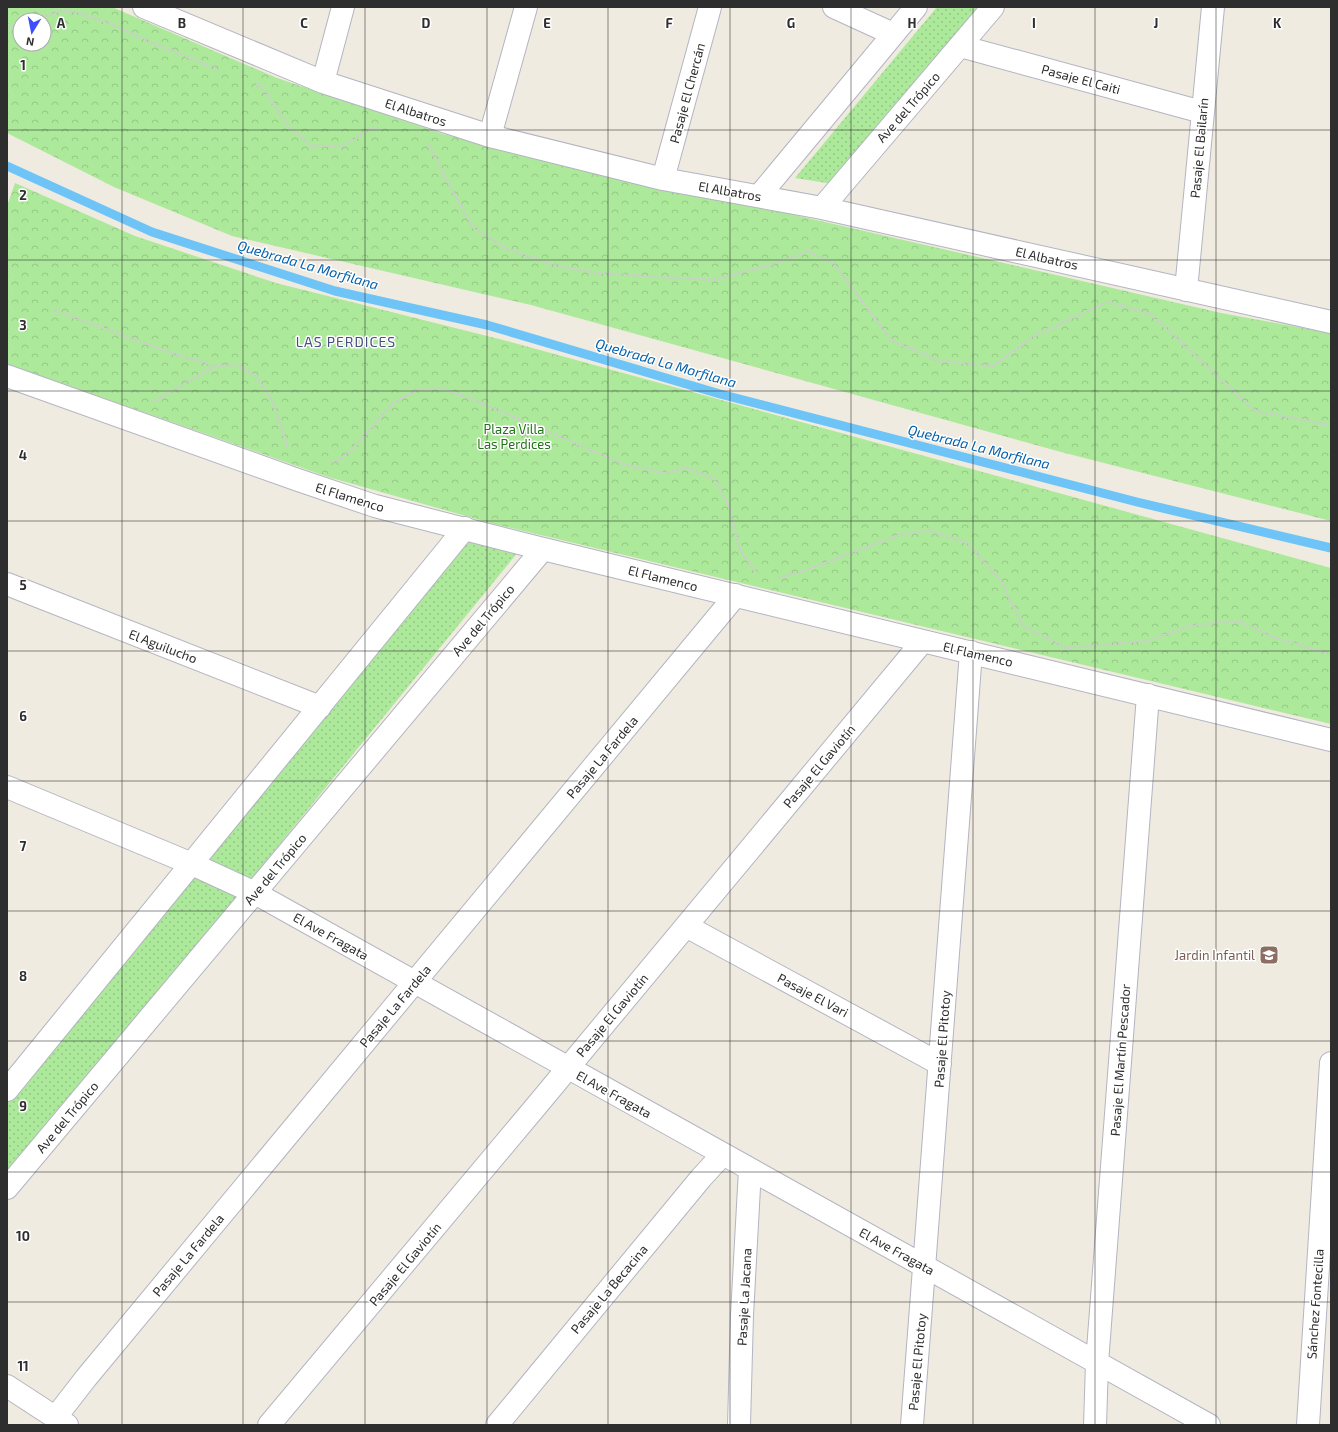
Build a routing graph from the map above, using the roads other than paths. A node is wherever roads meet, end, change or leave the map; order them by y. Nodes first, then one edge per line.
1 (144, 7) edge
2 (343, 7) edge
3 (526, 7) edge
4 (710, 7) edge
5 (834, 7) edge
6 (916, 7) edge
7 (994, 7) edge
8 (1213, 7) edge
9 (169, 12) edge
10 (893, 34) junction
11 (960, 46) junction
12 (323, 82) junction
13 (1202, 112) junction
14 (490, 136) junction
15 (663, 179) junction
16 (759, 196) junction
17 (822, 208) junction
18 (1186, 290) junction
19 (1331, 322) edge
20 (7, 376) edge
21 (466, 528) junction
22 (543, 549) junction
23 (7, 584) edge
24 (736, 595) junction
25 (923, 641) junction
26 (971, 652) junction
27 (1148, 695) junction
28 (320, 707) junction
29 (1331, 740) edge
30 (7, 787) edge
31 (192, 864) junction
32 (255, 893) junction
33 (686, 926) junction
34 (415, 982) junction
35 (1331, 1063) edge
36 (940, 1064) junction
37 (568, 1068) junction
38 (7, 1090) edge
39 (723, 1154) junction
40 (750, 1169) junction
41 (7, 1188) edge
42 (925, 1266) junction
43 (1097, 1363) junction
44 (7, 1386) edge
45 (61, 1421) edge
46 (270, 1425) edge
47 (497, 1425) edge
48 (739, 1425) edge
49 (912, 1425) edge
50 (1095, 1425) edge
51 (1209, 1425) edge
52 (1308, 1425) edge

1 - 9 street, El Albatros
2 - 12 street
3 - 14 street
4 - 15 street, Pasaje El Chercán
5 - 10 street
6 - 10 street
7 - 11 street, Ave del Trópico
8 - 13 street, Pasaje El Bailarín
9 - 12 street, El Albatros
10 - 16 street
11 - 13 street, Pasaje El Caiti
11 - 17 street, Ave del Trópico
12 - 14 street, El Albatros
13 - 18 street, Pasaje El Bailarín
14 - 15 street, El Albatros
15 - 16 street, El Albatros
16 - 17 street, El Albatros
17 - 18 street, El Albatros
18 - 19 street, El Albatros
20 - 21 street, El Flamenco
21 - 22 street, El Flamenco
21 - 28 street
22 - 24 street, El Flamenco
22 - 32 street, Ave del Trópico
23 - 28 street, El Aguilucho
24 - 25 street, El Flamenco
24 - 34 street, Pasaje La Fardela
25 - 26 street, El Flamenco
25 - 33 street, Pasaje El Gaviotín
26 - 27 street, El Flamenco
26 - 36 street, Pasaje El Pitotoy
27 - 29 street, El Flamenco
27 - 43 street, Pasaje El Martín Pescador
28 - 31 street
30 - 31 street, El Ave Fragata
31 - 32 street, El Ave Fragata
31 - 38 street
32 - 34 street, El Ave Fragata
32 - 41 street, Ave del Trópico
33 - 36 street, Pasaje El Vari
33 - 37 street, Pasaje El Gaviotín
34 - 37 street, El Ave Fragata
34 - 45 street, Pasaje La Fardela
35 - 52 street, Sánchez Fontecilla
36 - 42 street, Pasaje El Pitotoy
37 - 39 street, El Ave Fragata
37 - 46 street, Pasaje El Gaviotín
39 - 40 street, El Ave Fragata
39 - 47 street, Pasaje La Becacina
40 - 42 street, El Ave Fragata
40 - 48 street, Pasaje La Jacana
42 - 43 street, El Ave Fragata
42 - 49 street, Pasaje El Pitotoy
43 - 50 street, Pasaje El Martín Pescador
43 - 51 street, El Ave Fragata
44 - 45 street

